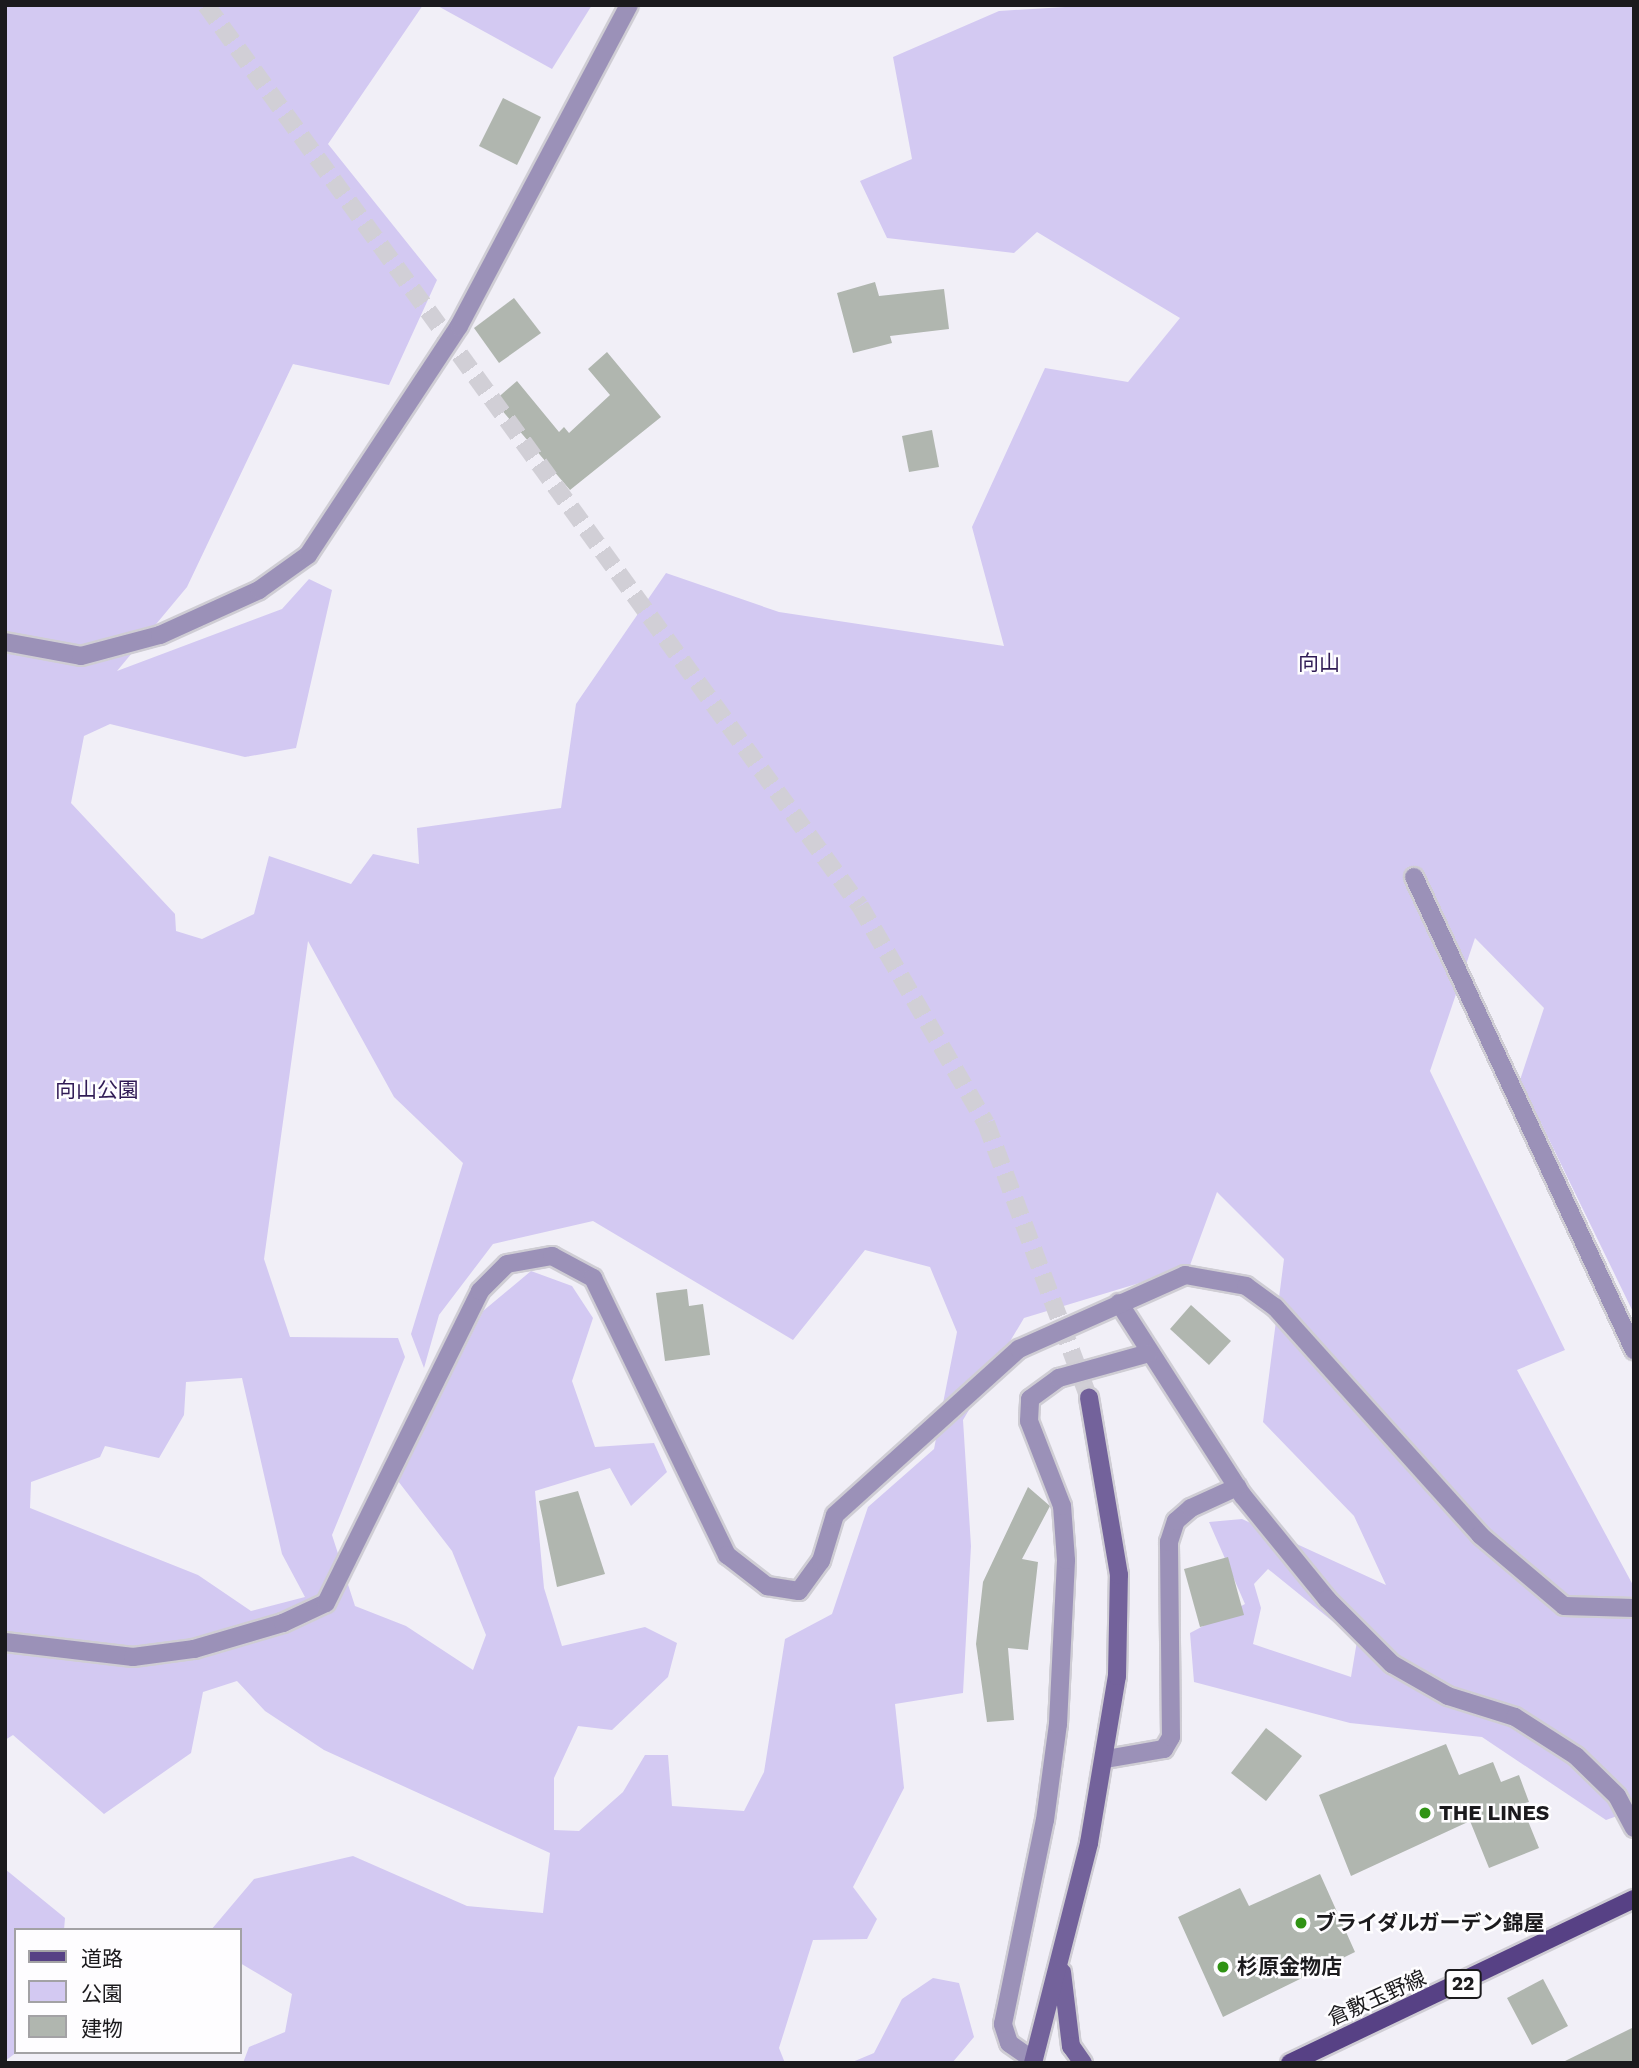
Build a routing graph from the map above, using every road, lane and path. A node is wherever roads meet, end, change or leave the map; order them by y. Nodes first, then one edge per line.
1 (629, 5) edge
2 (5, 642) edge
3 (1414, 877) dead end
4 (1119, 1303) junction
5 (1634, 1350) edge
6 (1149, 1353) junction
7 (1089, 1398) tunnel mouth
8 (1237, 1487) junction
9 (1634, 1608) edge
10 (5, 1642) edge
11 (1106, 1759) junction
12 (1634, 1828) edge
13 (1634, 1899) edge
14 (1062, 1951) junction
15 (1033, 2062) edge
16 (1083, 2063) edge
17 (1290, 2063) edge

1 - 2 street
3 - 5 street
4 - 6 street
4 - 9 street
4 - 10 street
6 - 8 street
6 - 15 street
7 - 11 street
8 - 11 street
8 - 12 street
11 - 14 street
13 - 17 main road, 倉敷玉野線 / 22
14 - 15 street
14 - 16 street

